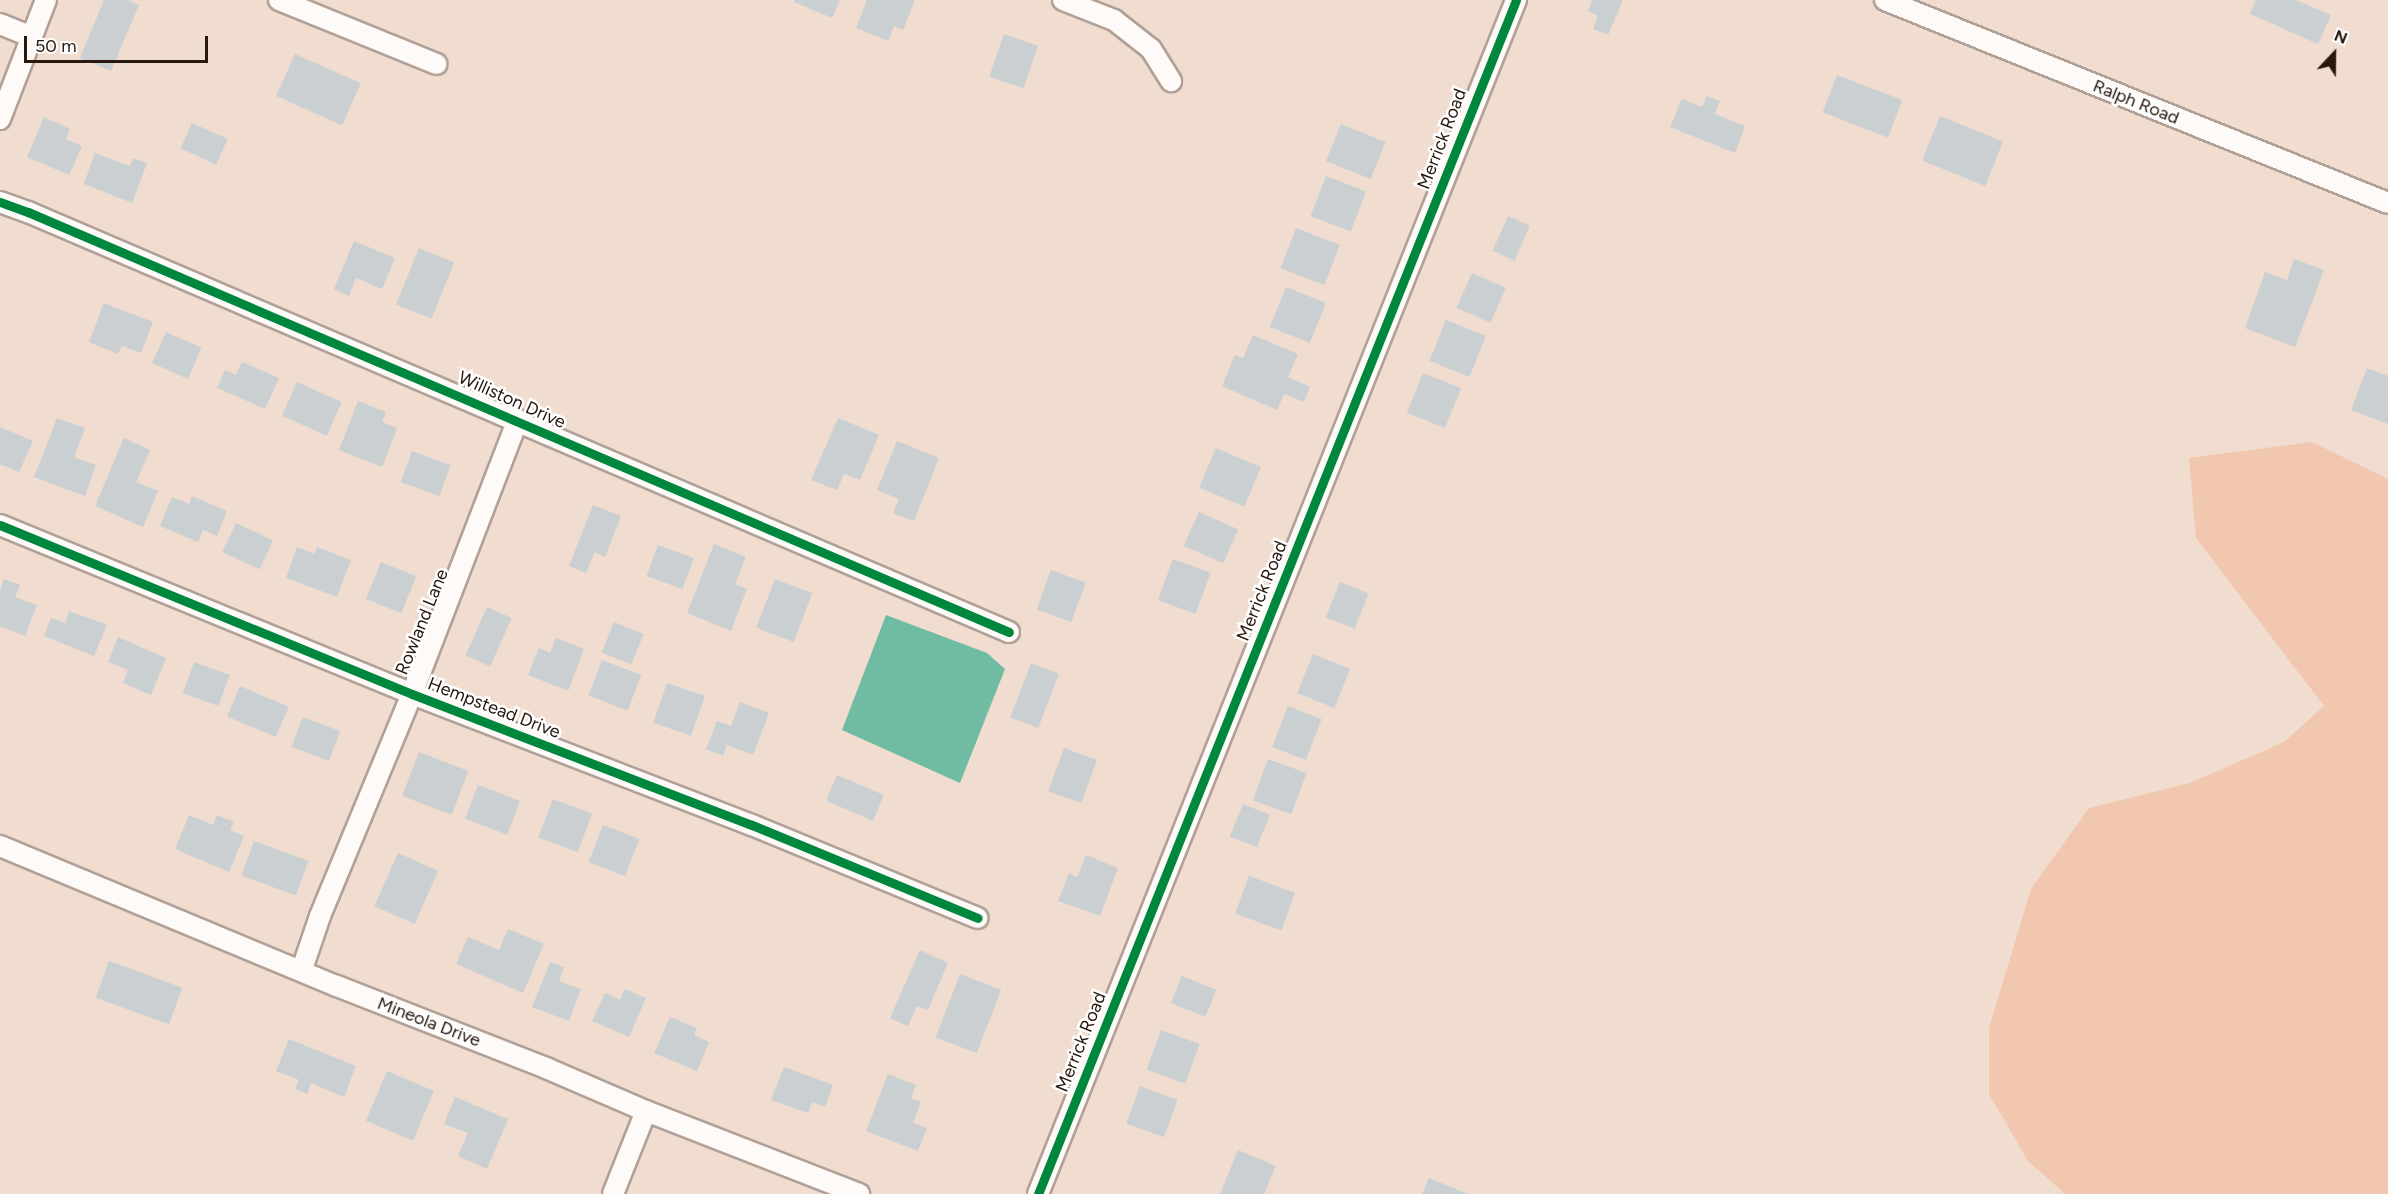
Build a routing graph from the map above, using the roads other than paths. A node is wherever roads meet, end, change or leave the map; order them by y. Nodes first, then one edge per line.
1 (46, 0) edge
2 (279, 0) edge
3 (1063, 0) edge
4 (1516, 0) edge
5 (1885, 0) edge
6 (0, 24) edge
7 (30, 36) junction
8 (437, 64) dead end
9 (1171, 81) dead end
10 (0, 119) edge
11 (0, 202) edge
12 (2388, 203) edge
13 (519, 420) junction
14 (0, 525) edge
15 (1009, 632) dead end
16 (412, 694) junction
17 (0, 846) edge
18 (978, 918) dead end
19 (302, 969) junction
20 (646, 1111) junction
21 (613, 1194) edge
22 (859, 1194) edge
23 (1038, 1194) edge

1 - 7 street
2 - 8 street
3 - 9 street
4 - 23 street, Merrick Road
5 - 12 street, Ralph Road
6 - 7 street
7 - 10 street
11 - 13 street, Williston Drive
13 - 15 street, Williston Drive
13 - 16 street, Rowland Lane
14 - 16 street, Hempstead Drive
16 - 18 street, Hempstead Drive
16 - 19 street, Rowland Lane
17 - 19 street, Mineola Drive
19 - 20 street, Mineola Drive
20 - 21 street
20 - 22 street, Mineola Drive

